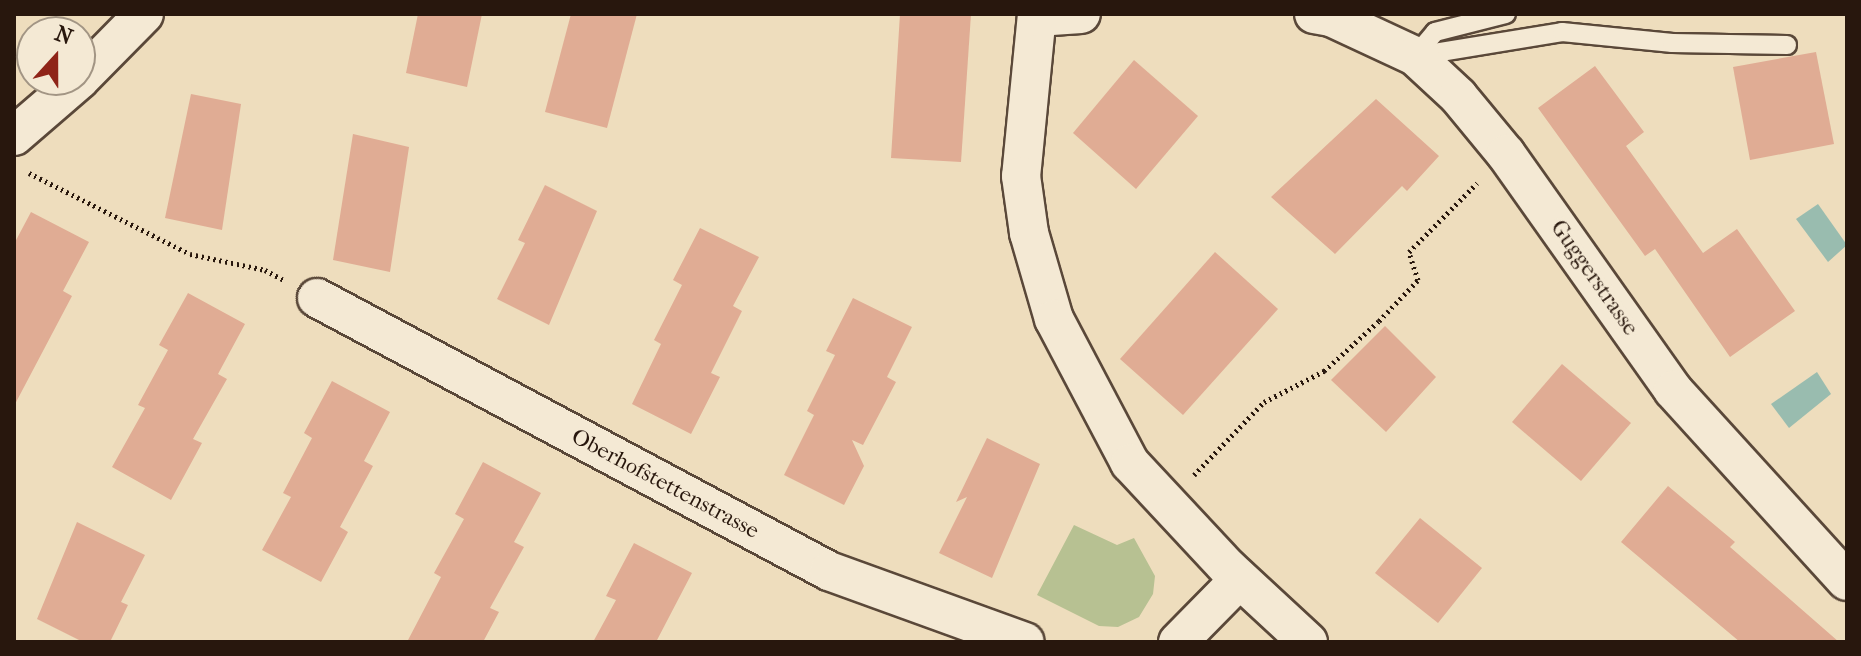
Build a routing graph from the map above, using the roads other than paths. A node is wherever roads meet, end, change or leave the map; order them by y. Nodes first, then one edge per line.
1 (144, 14) edge
2 (1081, 14) edge
3 (1506, 14) edge
4 (1037, 15) edge
5 (1326, 15) edge
6 (1787, 45) dead end
7 (1415, 56) junction
8 (96, 64) edge
9 (61, 96) edge
10 (14, 136) edge
11 (317, 298) road end
12 (1240, 579) junction
13 (1847, 581) edge
14 (1184, 641) edge
15 (1025, 642) edge
16 (1308, 642) edge

1 - 8 street
2 - 4 street
3 - 7 lane
4 - 12 street
5 - 7 street, Guggerstrasse
6 - 7 lane
7 - 13 street, Guggerstrasse
9 - 10 street
11 - 15 street, Oberhofstettenstrasse
12 - 14 street
12 - 16 street

